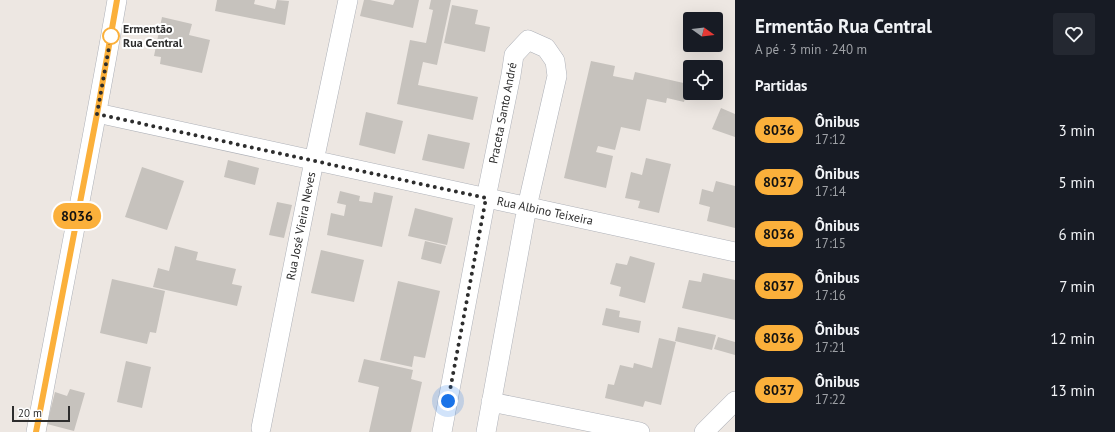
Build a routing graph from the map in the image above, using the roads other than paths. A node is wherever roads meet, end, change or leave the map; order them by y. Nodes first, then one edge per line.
1 (117, 0) edge
2 (348, 0) edge
3 (97, 114) junction
4 (314, 161) junction
5 (486, 198) junction
6 (527, 207) junction
7 (735, 252) edge
8 (735, 401) edge
9 (491, 402) junction
10 (262, 428) dead end
11 (36, 432) edge
12 (442, 432) edge
13 (486, 432) edge
14 (640, 432) edge
15 (704, 432) edge

1 - 3 street
2 - 4 street, Rua José Vieira Neves
3 - 4 street, Rua Albino Teixeira
3 - 11 street
4 - 5 street, Rua Albino Teixeira
4 - 10 street, Rua José Vieira Neves
5 - 6 street, Rua Albino Teixeira
5 - 6 street, Praceta Santo André
5 - 12 street, Praceta Santo André
6 - 7 street, Rua Albino Teixeira
6 - 9 street, Praceta Santo André
8 - 15 street
9 - 13 street, Praceta Santo André
9 - 14 street

